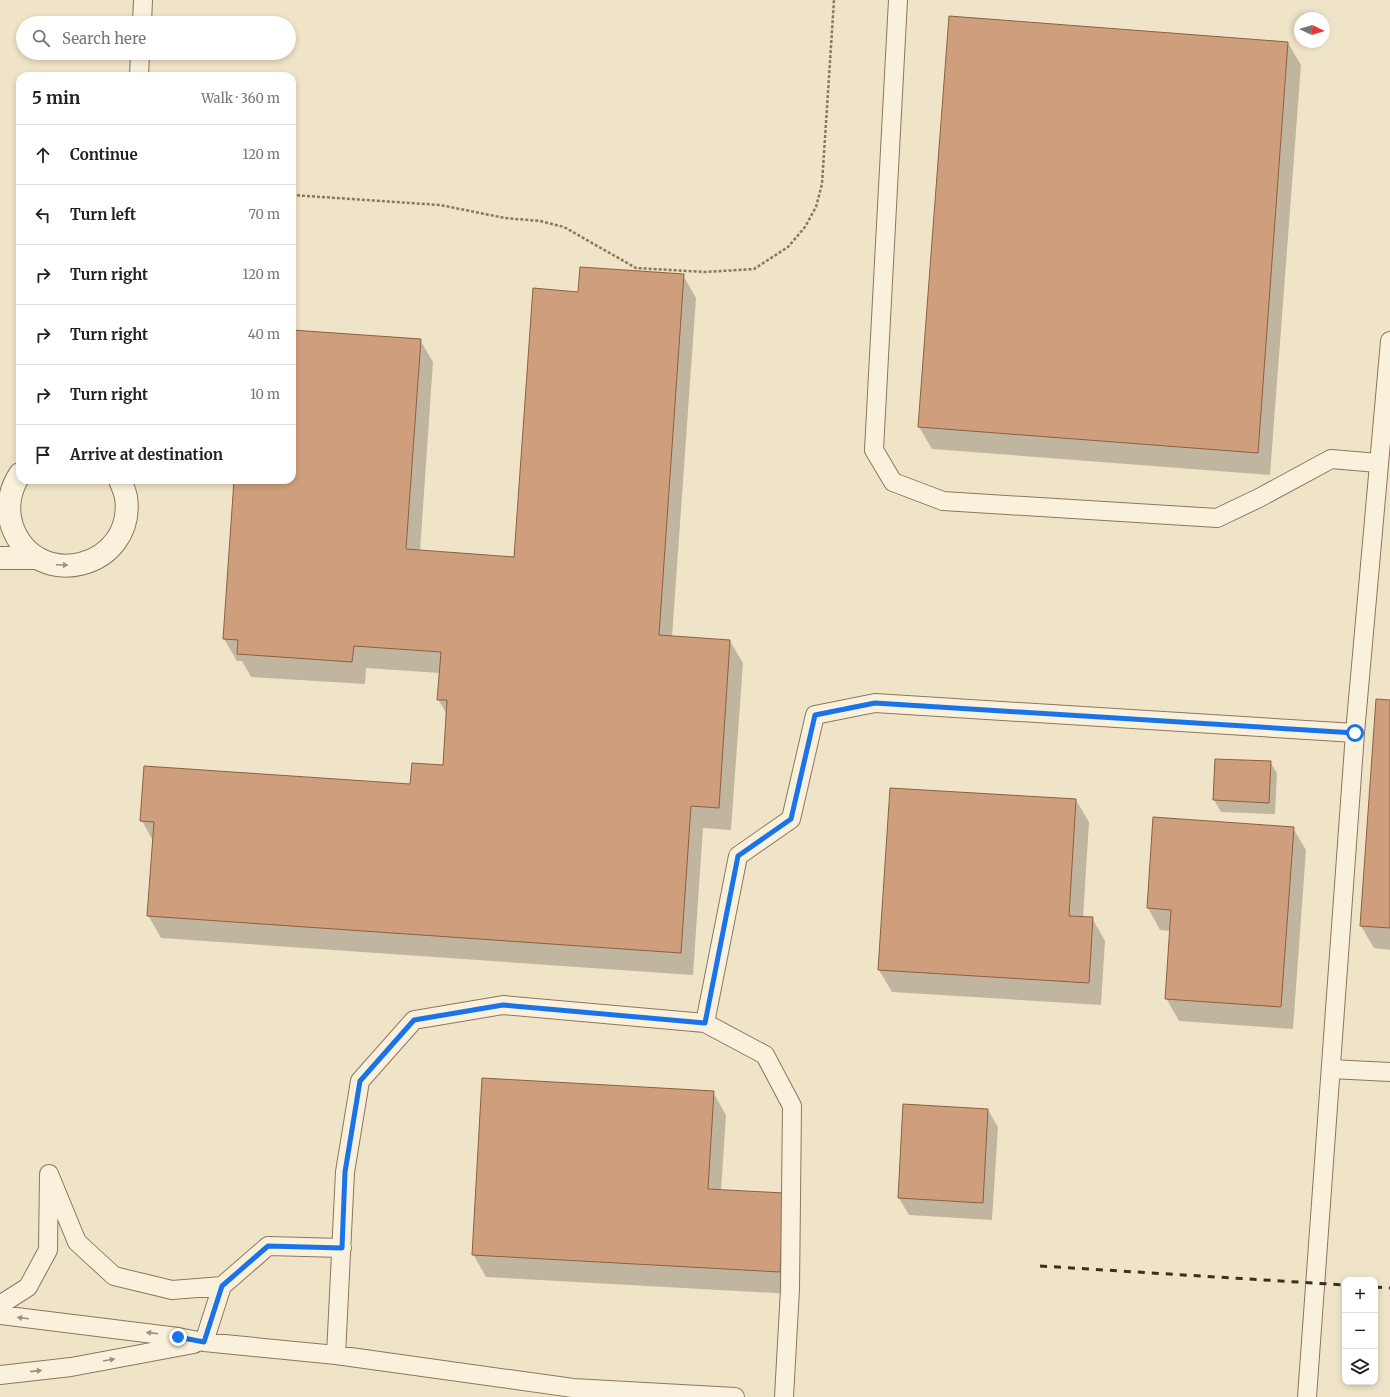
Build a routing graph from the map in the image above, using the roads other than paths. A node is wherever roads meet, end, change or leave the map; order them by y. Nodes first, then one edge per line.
1 (143, 0) edge
2 (898, 0) edge
3 (142, 16) edge
4 (140, 60) edge
5 (139, 72) edge
6 (1390, 341) edge
7 (1378, 464) junction
8 (16, 482) edge
9 (121, 484) edge
10 (5, 522) edge
11 (0, 558) edge
12 (37, 558) junction
13 (1355, 733) junction
14 (705, 1023) junction
15 (1331, 1069) junction
16 (1390, 1072) edge
17 (342, 1248) junction
18 (222, 1286) junction
19 (0, 1305) edge
20 (0, 1315) edge
21 (204, 1342) junction
22 (336, 1355) junction
23 (0, 1374) edge
24 (735, 1397) edge
25 (784, 1397) edge
26 (1307, 1397) edge

1 - 3 lane
2 - 7 lane
4 - 5 lane
6 - 7 lane
7 - 13 lane
8 - 10 street
12 -> 9 street
10 - 12 street
11 - 12 street
13 - 14 lane
13 - 15 lane
14 - 17 lane
14 - 25 lane
15 - 16 lane
15 - 26 lane
17 - 18 lane
17 - 22 lane
18 - 19 lane
18 - 21 lane
21 -> 20 lane
21 - 22 lane
23 -> 21 lane
22 - 24 lane

